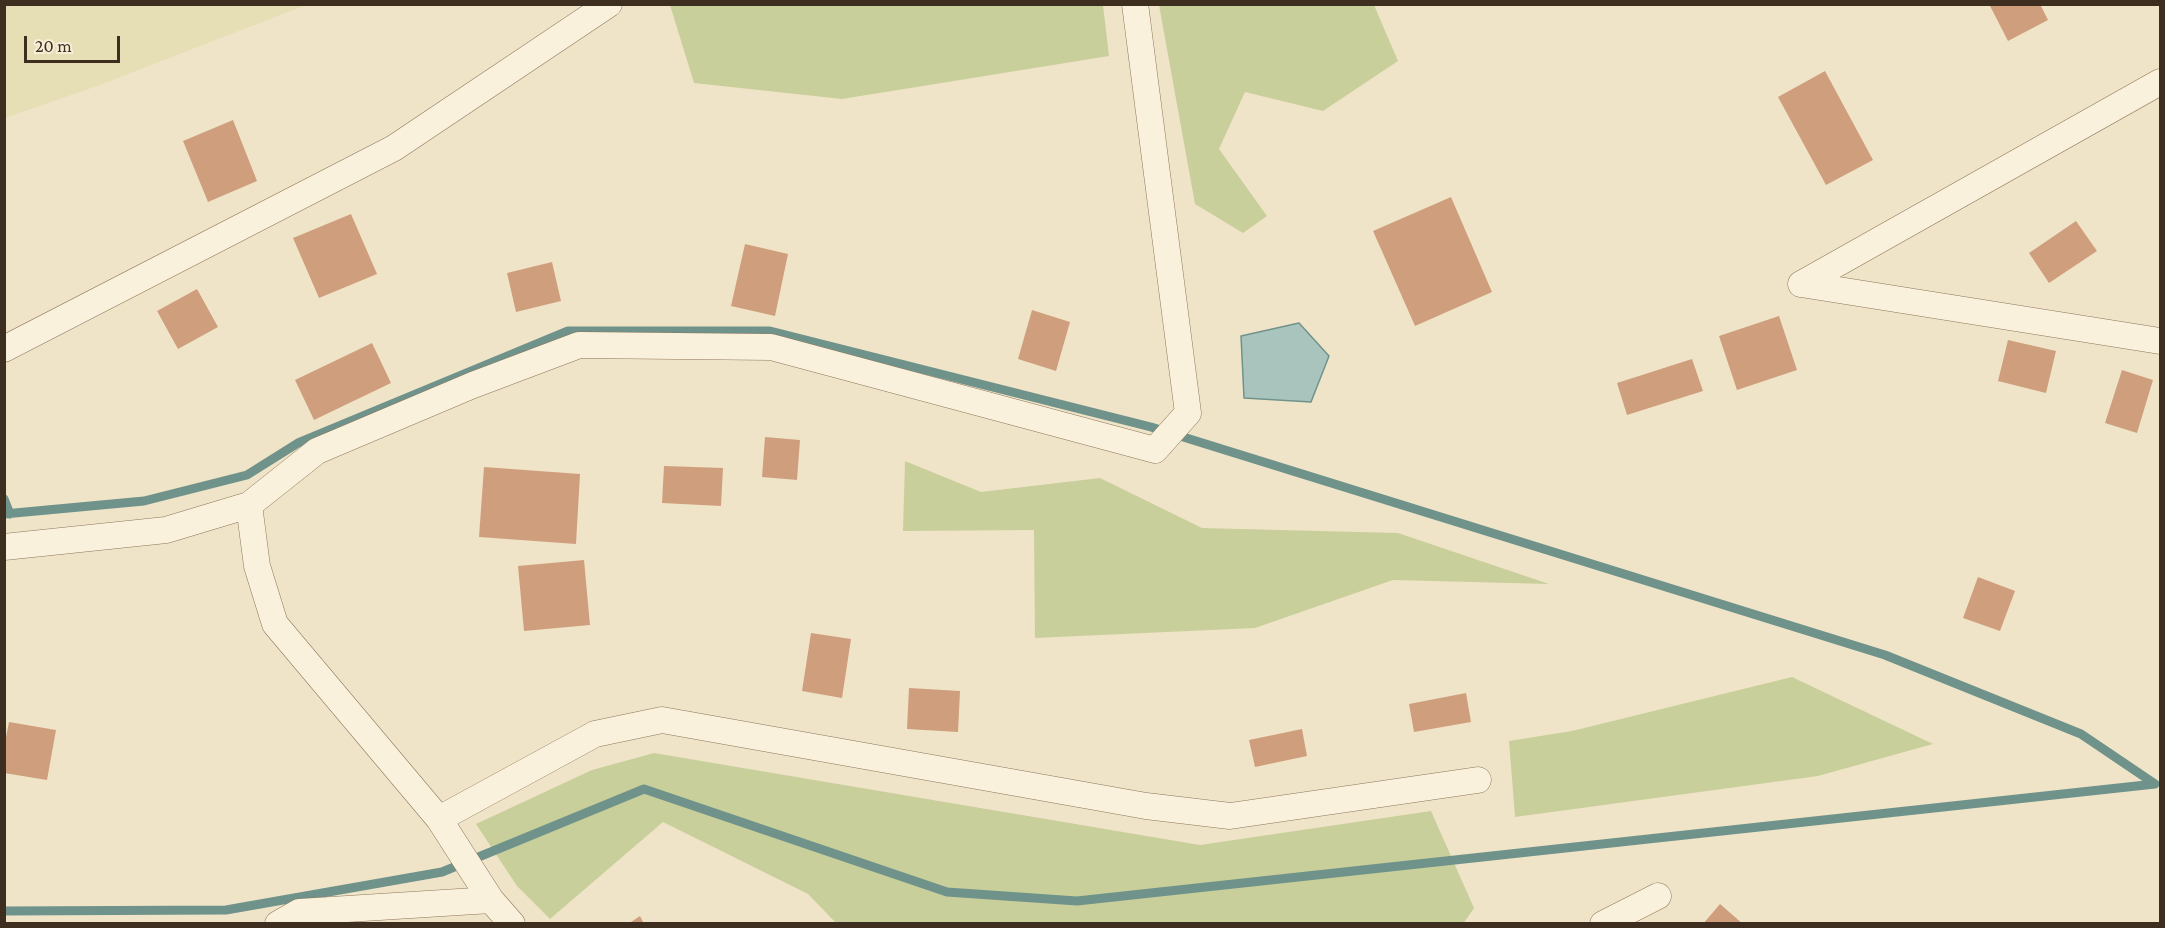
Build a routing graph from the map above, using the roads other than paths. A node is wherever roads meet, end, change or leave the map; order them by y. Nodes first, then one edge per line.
1 (609, 4) edge
2 (1135, 4) edge
3 (2160, 82) edge
4 (2160, 341) edge
5 (4, 349) edge
6 (249, 505) junction
7 (4, 547) edge
8 (1478, 780) dead end
9 (439, 819) junction
10 (1658, 896) dead end
11 (491, 900) junction
12 (278, 924) edge
13 (512, 924) edge
14 (1603, 924) edge

1 - 5 street
2 - 6 street
3 - 4 street
6 - 7 street
6 - 9 street
8 - 9 street
9 - 11 street
10 - 14 street
11 - 12 street
11 - 13 street

